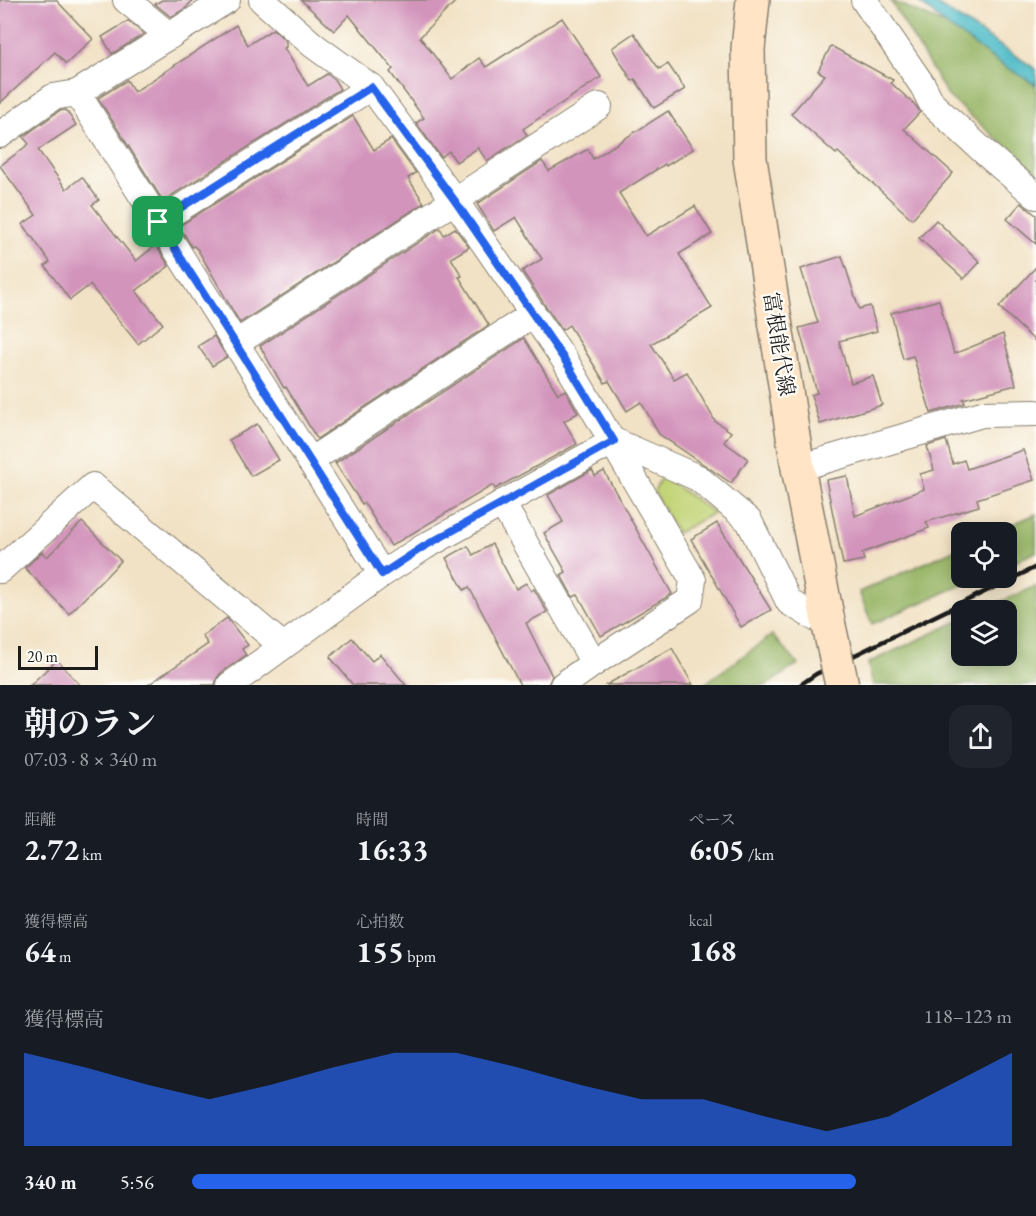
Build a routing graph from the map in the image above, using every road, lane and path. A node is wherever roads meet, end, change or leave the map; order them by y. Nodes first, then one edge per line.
1 (126, 0) edge
2 (227, 0) edge
3 (262, 0) edge
4 (753, 0) edge
5 (864, 0) edge
6 (170, 36) junction
7 (371, 87) junction
8 (77, 93) junction
9 (599, 106) dead end
10 (5, 122) edge
11 (1036, 196) edge
12 (455, 201) junction
13 (158, 222) junction
14 (533, 314) junction
15 (235, 344) junction
16 (1036, 413) edge
17 (614, 441) junction
18 (310, 461) junction
19 (798, 468) junction
20 (502, 502) junction
21 (0, 570) edge
22 (382, 574) junction
23 (829, 626) junction
24 (284, 646) junction
25 (594, 663) junction
26 (230, 685) edge
27 (563, 685) edge
28 (842, 685) edge

1 - 6 street
2 - 6 street
3 - 7 street
4 - 19 main road, 富根能代線
5 - 11 street
6 - 8 street
7 - 12 street
7 - 13 street
8 - 10 street
8 - 13 street
9 - 12 street
12 - 14 street
12 - 15 street
13 - 15 street
14 - 17 street
14 - 18 street
15 - 18 street
16 - 19 street
17 - 20 street
17 - 23 street
17 - 25 street
18 - 22 street
19 - 23 main road, 富根能代線
20 - 22 street
20 - 25 street
21 - 24 street
22 - 24 street
23 - 28 main road, 富根能代線, bridge
24 - 26 street
25 - 27 street

